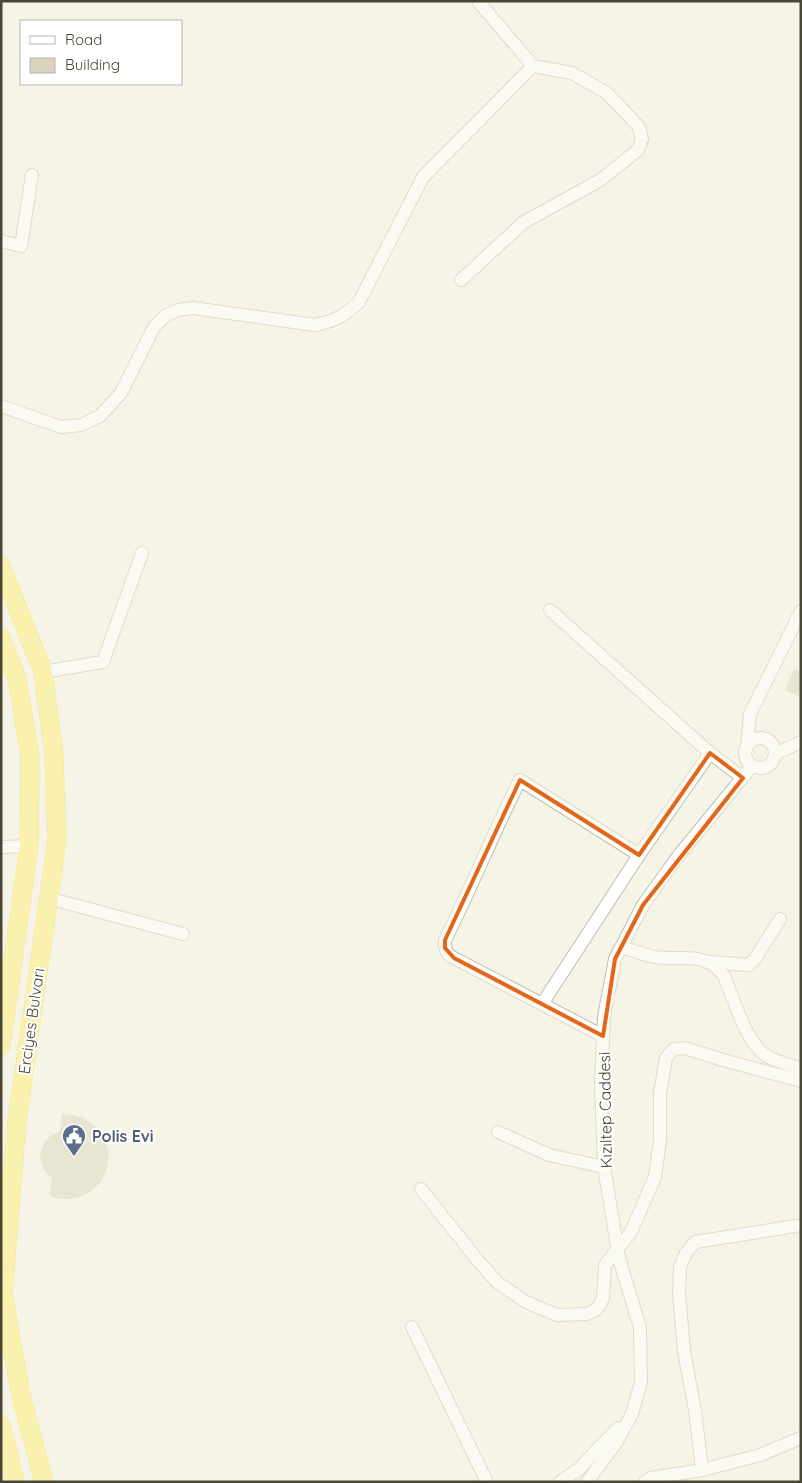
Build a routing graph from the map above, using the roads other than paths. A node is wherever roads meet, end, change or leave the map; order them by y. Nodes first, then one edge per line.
1 (478, 1) edge
2 (533, 66) junction
3 (32, 175) dead end
4 (1, 241) edge
5 (461, 280) dead end
6 (1, 406) edge
7 (142, 553) dead end
8 (1, 566) edge
9 (550, 610) dead end
10 (801, 611) edge
11 (1, 638) edge
12 (44, 672) junction
13 (801, 742) edge
14 (747, 747) junction
15 (710, 753) junction
16 (775, 754) junction
17 (752, 766) junction
18 (743, 778) junction
19 (29, 846) junction
20 (1, 847) edge
21 (639, 855) junction
22 (48, 898) junction
23 (780, 919) dead end
24 (183, 934) dead end
25 (621, 947) junction
26 (710, 962) junction
27 (542, 1004) junction
28 (603, 1036) junction
29 (1, 1046) edge
30 (801, 1069) edge
31 (801, 1081) edge
32 (498, 1132) dead end
33 (604, 1167) junction
34 (421, 1189) dead end
35 (796, 1226) dead end
36 (618, 1248) junction
37 (412, 1327) dead end
38 (632, 1414) junction
39 (1, 1426) edge
40 (801, 1438) edge
41 (702, 1470) junction
42 (10, 1478) edge
43 (44, 1482) edge
44 (486, 1482) edge
45 (560, 1482) edge
46 (587, 1482) edge
47 (645, 1482) edge

1 - 2 street
2 - 5 street
2 - 6 street
3 - 4 street
7 - 12 street
8 - 12 highway, Erciyes Bulvarı
9 - 15 street
10 - 14 street
11 - 19 highway, Erciyes Bulvarı
12 - 22 highway, Erciyes Bulvarı
13 - 16 street
14 - 16 street
14 - 17 street
15 - 18 street
15 - 21 street
16 - 17 street
17 - 18 street, Kızıltep Caddesi
18 - 25 street, Kızıltep Caddesi
19 - 20 street
19 - 29 highway, Erciyes Bulvarı
21 - 27 street
21 - 27 street
22 - 24 street
22 - 43 highway, Erciyes Bulvarı
23 - 26 street
25 - 26 street
25 - 28 street, Kızıltep Caddesi
26 - 30 street
27 - 28 street
28 - 33 street, Kızıltep Caddesi
31 - 36 street
32 - 33 street
33 - 36 street, Kızıltep Caddesi
34 - 36 street
35 - 41 street
36 - 38 street, Kızıltep Caddesi
37 - 44 street
38 - 45 street
38 - 46 street, Kızıltep Caddesi
39 - 42 highway
40 - 41 street
41 - 47 street

